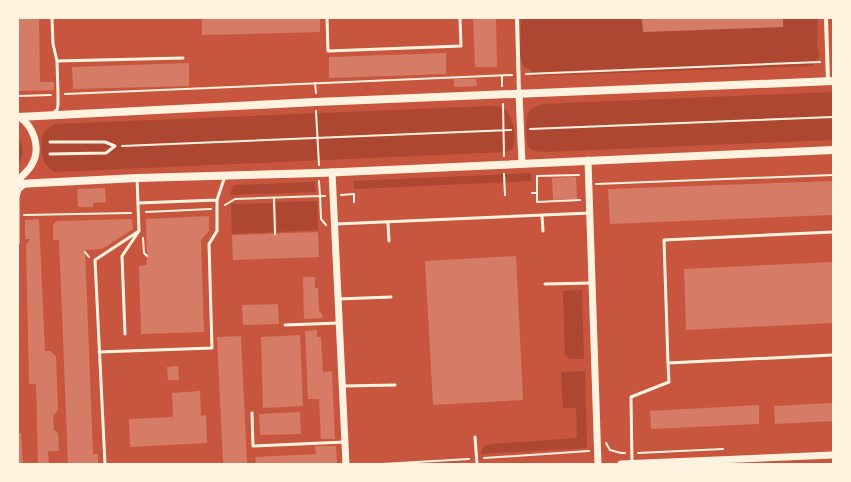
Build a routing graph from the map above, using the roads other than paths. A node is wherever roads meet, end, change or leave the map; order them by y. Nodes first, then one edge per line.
1 (52, 18) edge
2 (327, 18) edge
3 (460, 18) edge
4 (517, 18) edge
5 (826, 18) edge
6 (183, 58) dead end
7 (57, 61) junction
8 (830, 81) edge
9 (519, 94) junction
10 (50, 115) junction
11 (18, 116) edge
12 (50, 142) dead end
13 (833, 150) edge
14 (50, 154) dead end
15 (588, 160) junction
16 (522, 164) junction
17 (332, 172) junction
18 (225, 176) junction
19 (137, 178) junction
20 (18, 180) edge
21 (29, 183) junction
22 (18, 184) edge
23 (217, 200) junction
24 (138, 203) junction
25 (18, 205) edge
26 (590, 213) junction
27 (542, 215) junction
28 (388, 223) junction
29 (334, 224) junction
30 (139, 231) junction
31 (542, 231) dead end
32 (833, 232) edge
33 (389, 241) dead end
34 (18, 243) edge
35 (592, 283) junction
36 (545, 284) dead end
37 (391, 297) dead end
38 (338, 299) junction
39 (339, 323) junction
40 (285, 325) dead end
41 (125, 334) dead end
42 (99, 352) junction
43 (833, 355) edge
44 (668, 363) junction
45 (395, 385) dead end
46 (342, 386) junction
47 (252, 413) dead end
48 (475, 437) dead end
49 (345, 442) junction
50 (833, 455) edge
51 (104, 464) edge
52 (346, 464) edge
53 (477, 464) edge
54 (598, 464) edge
55 (621, 464) edge
56 (632, 464) edge

1 - 7 lane
2 - 3 lane
4 - 9 street
5 - 8 street
6 - 7 lane
7 - 10 lane
8 - 9 main road
9 - 10 main road
9 - 16 street
10 - 11 main road
11 - 20 street
12 - 14 lane
13 - 15 main road
15 - 16 main road
15 - 26 street
16 - 17 main road
17 - 18 main road
17 - 29 street
18 - 19 main road
18 - 23 lane
19 - 21 main road
19 - 24 lane
21 - 22 main road
21 - 25 lane
23 - 24 lane
23 - 42 lane
24 - 30 lane
25 - 34 lane
26 - 27 lane
26 - 35 street
27 - 28 lane
27 - 31 lane
28 - 29 lane
28 - 33 lane
29 - 38 street
30 - 41 lane
30 - 42 lane
32 - 44 lane
35 - 36 lane
35 - 54 street
37 - 38 lane
38 - 39 street
39 - 40 lane
39 - 46 street
42 - 51 lane
43 - 44 lane
44 - 56 lane
45 - 46 lane
46 - 49 street
47 - 49 lane
48 - 53 lane
49 - 52 street
50 - 56 street
55 - 56 street

